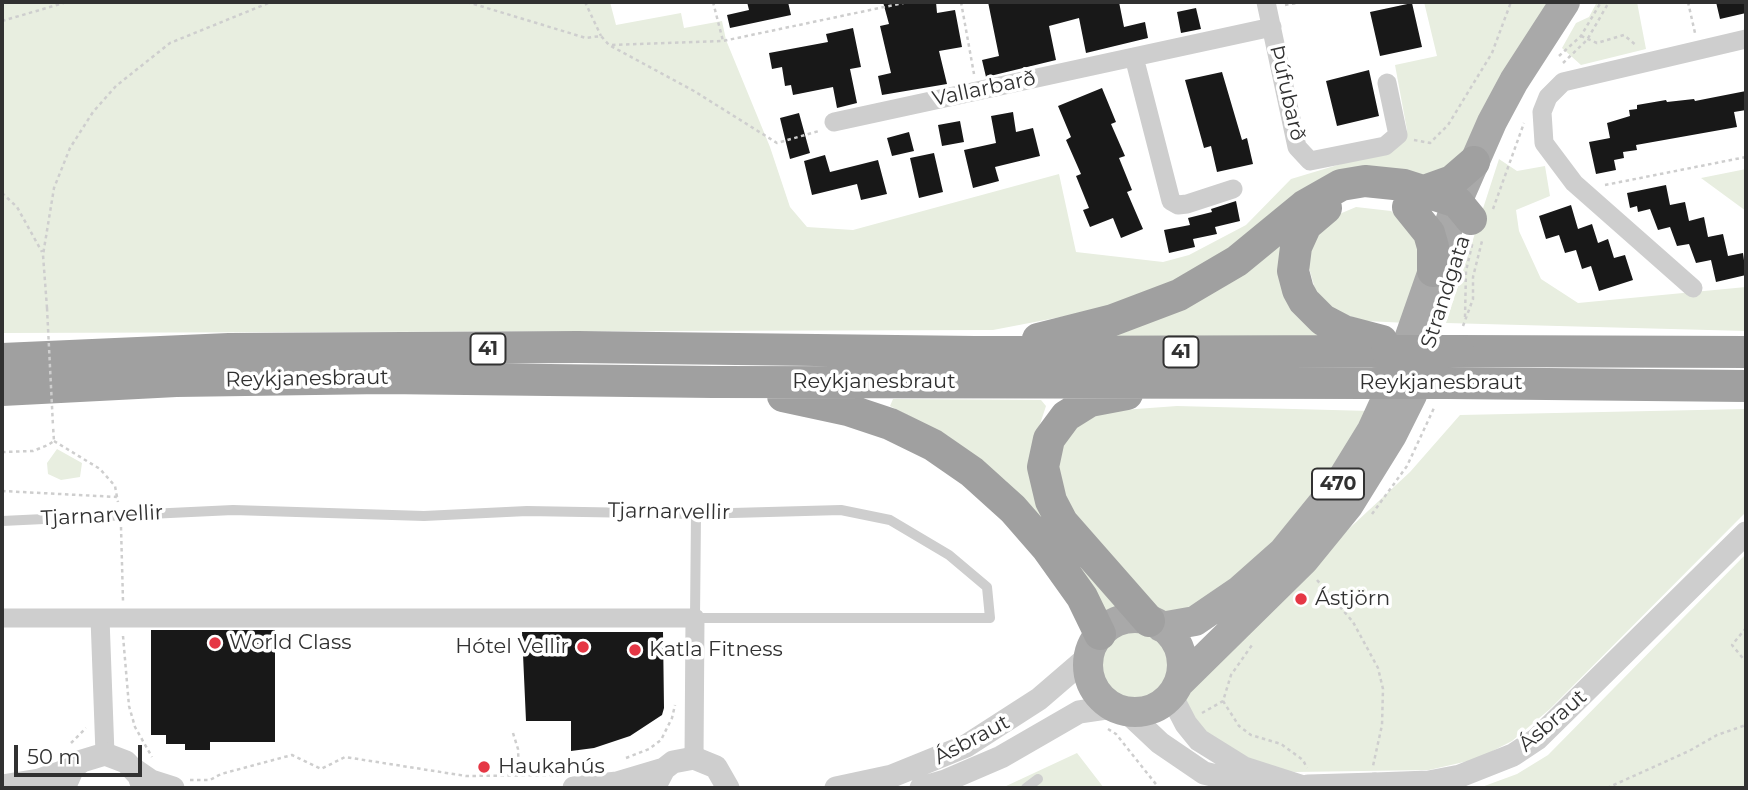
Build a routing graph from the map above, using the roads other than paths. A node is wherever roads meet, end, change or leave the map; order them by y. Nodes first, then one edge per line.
1 (1266, 2) edge
2 (1565, 2) edge
3 (1272, 27) junction
4 (1746, 39) edge
5 (1550, 49) junction
6 (1134, 57) junction
7 (1387, 83) dead end
8 (834, 122) road end
9 (1474, 162) junction
10 (1233, 189) dead end
11 (1416, 199) junction
12 (1471, 222) junction
13 (1433, 271) junction
14 (1693, 288) dead end
15 (1389, 347) junction
16 (975, 352) junction
17 (1746, 352) edge
18 (2, 359) edge
19 (713, 382) junction
20 (1200, 382) junction
21 (1746, 386) edge
22 (2, 390) edge
23 (696, 514) junction
24 (2, 521) edge
25 (1746, 533) edge
26 (2, 618) edge
27 (100, 618) junction
28 (695, 618) junction
29 (1155, 624) junction
30 (1094, 645) junction
31 (1174, 690) junction
32 (1113, 715) junction
33 (105, 754) junction
34 (694, 758) junction
35 (67, 769) edge
36 (659, 778) edge
37 (139, 779) edge
38 (1038, 779) dead end
39 (569, 782) edge
40 (1306, 782) junction
41 (178, 783) edge
42 (726, 783) edge
43 (2, 786) edge
44 (749, 788) edge
45 (836, 788) edge
46 (921, 788) edge
47 (1027, 788) edge
48 (1266, 788) edge
49 (1275, 788) edge

1 - 3 street, Þúfubarð
2 - 5 main road, Strandgata / 470
3 - 6 street, Vallarbarð
3 - 7 street, Þúfubarð
4 - 14 street
5 - 9 main road, Strandgata / 470
5 - 12 main road, Strandgata / 470
6 - 8 street, Vallarbarð
6 - 10 street
9 - 11 highway
9 - 12 main road, Strandgata / 470
11 - 12 highway
11 - 13 highway
11 - 15 highway
11 - 16 highway
12 - 13 main road, Strandgata / 470
12 - 31 main road, Strandgata / 470
13 - 29 main road, Strandgata / 470
15 - 16 highway, Reykjanesbraut / 41
15 - 17 highway, Reykjanesbraut / 41, bridge
16 - 18 highway, Reykjanesbraut / 41
19 - 20 highway, Reykjanesbraut / 41
19 - 22 highway, Reykjanesbraut / 41
19 - 30 highway
20 - 21 highway, Reykjanesbraut / 41, bridge
20 - 29 highway
23 - 24 lane, Tjarnarvellir
23 - 28 lane
23 - 28 lane, Tjarnarvellir
25 - 40 street, Ásbraut, bridge
26 - 27 street, Tjarnarvellir
27 - 28 street, Tjarnarvellir
27 - 33 street
28 - 34 street
29 - 30 main road, 470
29 - 31 main road
30 - 32 main road
30 - 45 street, Ásbraut
31 - 32 main road, 470
31 - 40 street, Ásbraut
32 - 46 street, Ásbraut
32 - 48 street
33 - 35 street
33 - 37 street
34 - 36 street
34 - 42 street
35 - 43 street
36 - 39 street
37 - 41 street
38 - 47 lane
40 - 49 street, Ásbraut
42 - 44 street

